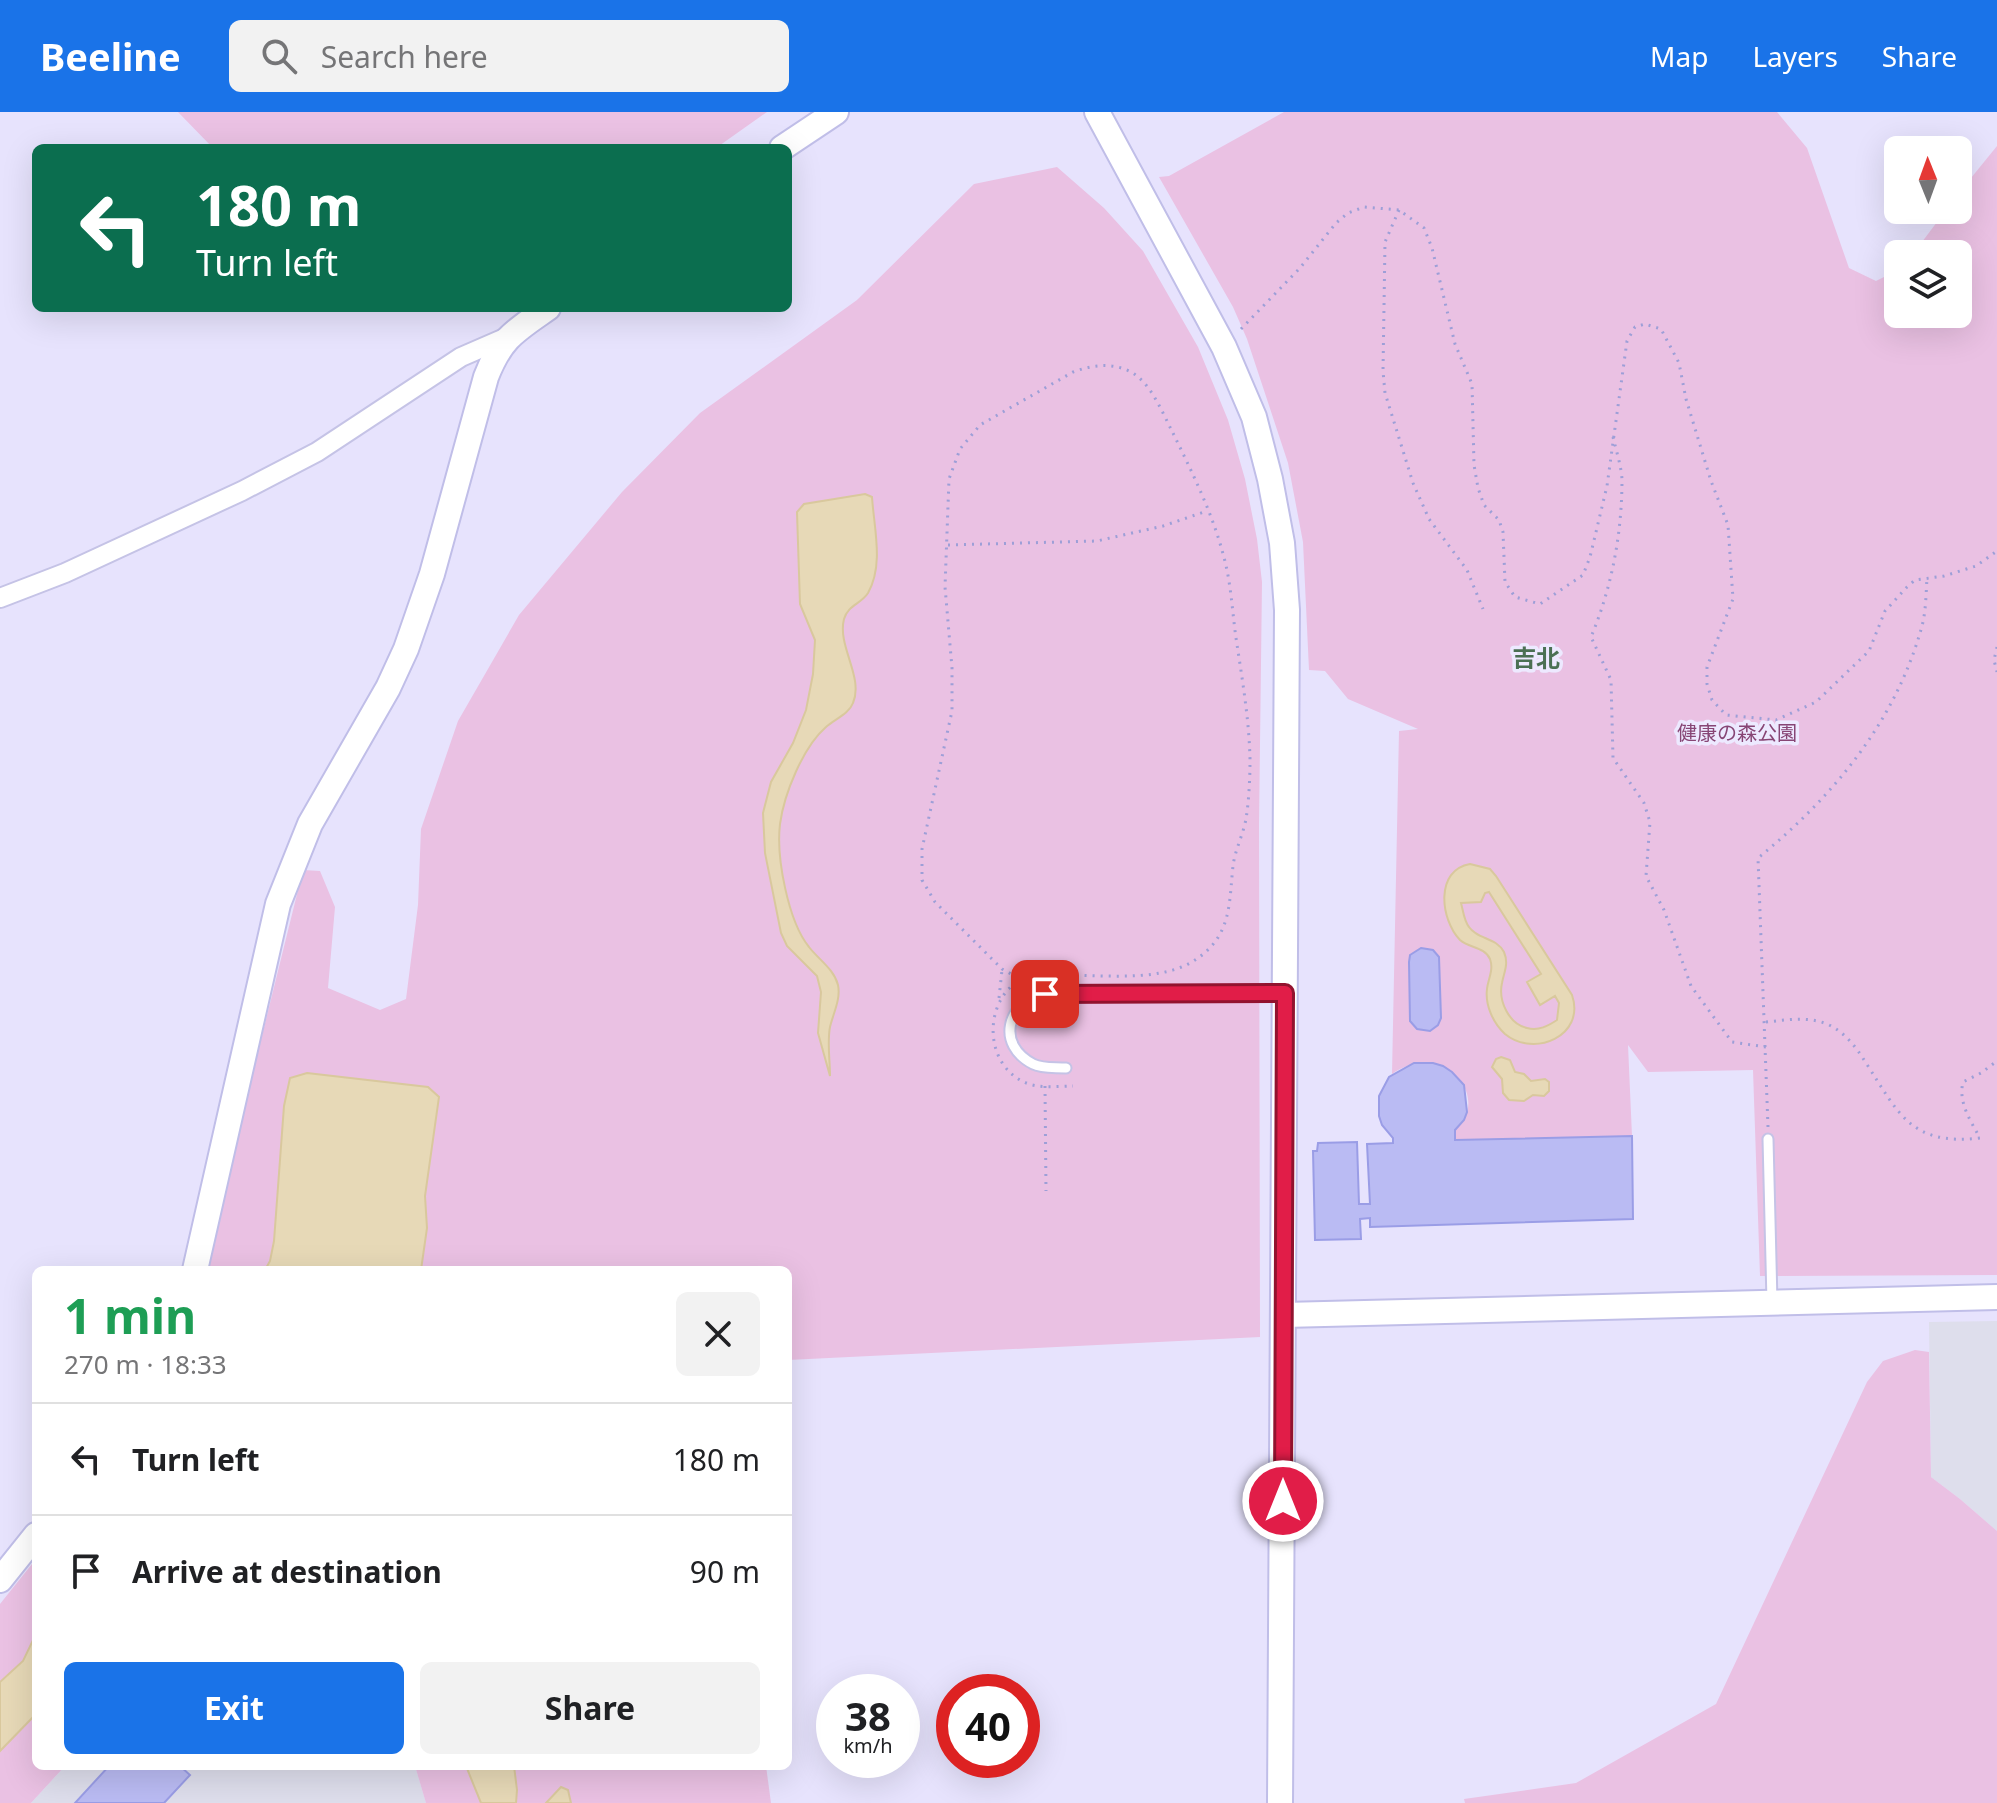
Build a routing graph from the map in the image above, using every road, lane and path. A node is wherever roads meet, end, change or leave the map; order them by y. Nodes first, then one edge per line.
1 (836, 112) edge
2 (1097, 112) edge
3 (788, 144) edge
4 (1399, 210) junction
5 (542, 312) edge
6 (1241, 329) dead end
7 (507, 337) junction
8 (1612, 433) junction
9 (1207, 511) junction
10 (948, 545) junction
11 (1997, 551) edge
12 (1927, 578) junction
13 (0, 598) edge
14 (1483, 609) dead end
15 (1997, 647) edge
16 (1997, 672) edge
17 (1002, 969) junction
18 (1026, 977) junction
19 (1285, 993) junction
20 (999, 1001) junction
21 (1765, 1022) junction
22 (1766, 1047) junction
23 (1997, 1061) edge
24 (1066, 1068) dead end
25 (1045, 1086) junction
26 (1073, 1086) dead end
27 (1768, 1139) joint
28 (1046, 1191) dead end
29 (196, 1266) edge
30 (1997, 1297) edge
31 (1772, 1302) junction
32 (1284, 1315) junction
33 (32, 1540) edge
34 (0, 1580) edge
35 (1280, 1803) edge

1 - 3 street
2 - 19 street
4 - 6 path
4 - 8 path
4 - 14 path
5 - 7 street
7 - 13 street
7 - 29 street
8 - 12 path
8 - 22 path
9 - 10 path
9 - 10 path
9 - 18 path
10 - 17 path
11 - 12 path
12 - 21 path
15 - 16 path
17 - 18 path
17 - 20 path
18 - 20 path
19 - 24 lane
19 - 32 street
20 - 25 path
21 - 22 path
21 - 23 path
22 - 27 path
25 - 26 path
25 - 28 path
27 - 31 lane
30 - 31 street
31 - 32 street
32 - 35 street
33 - 34 street

